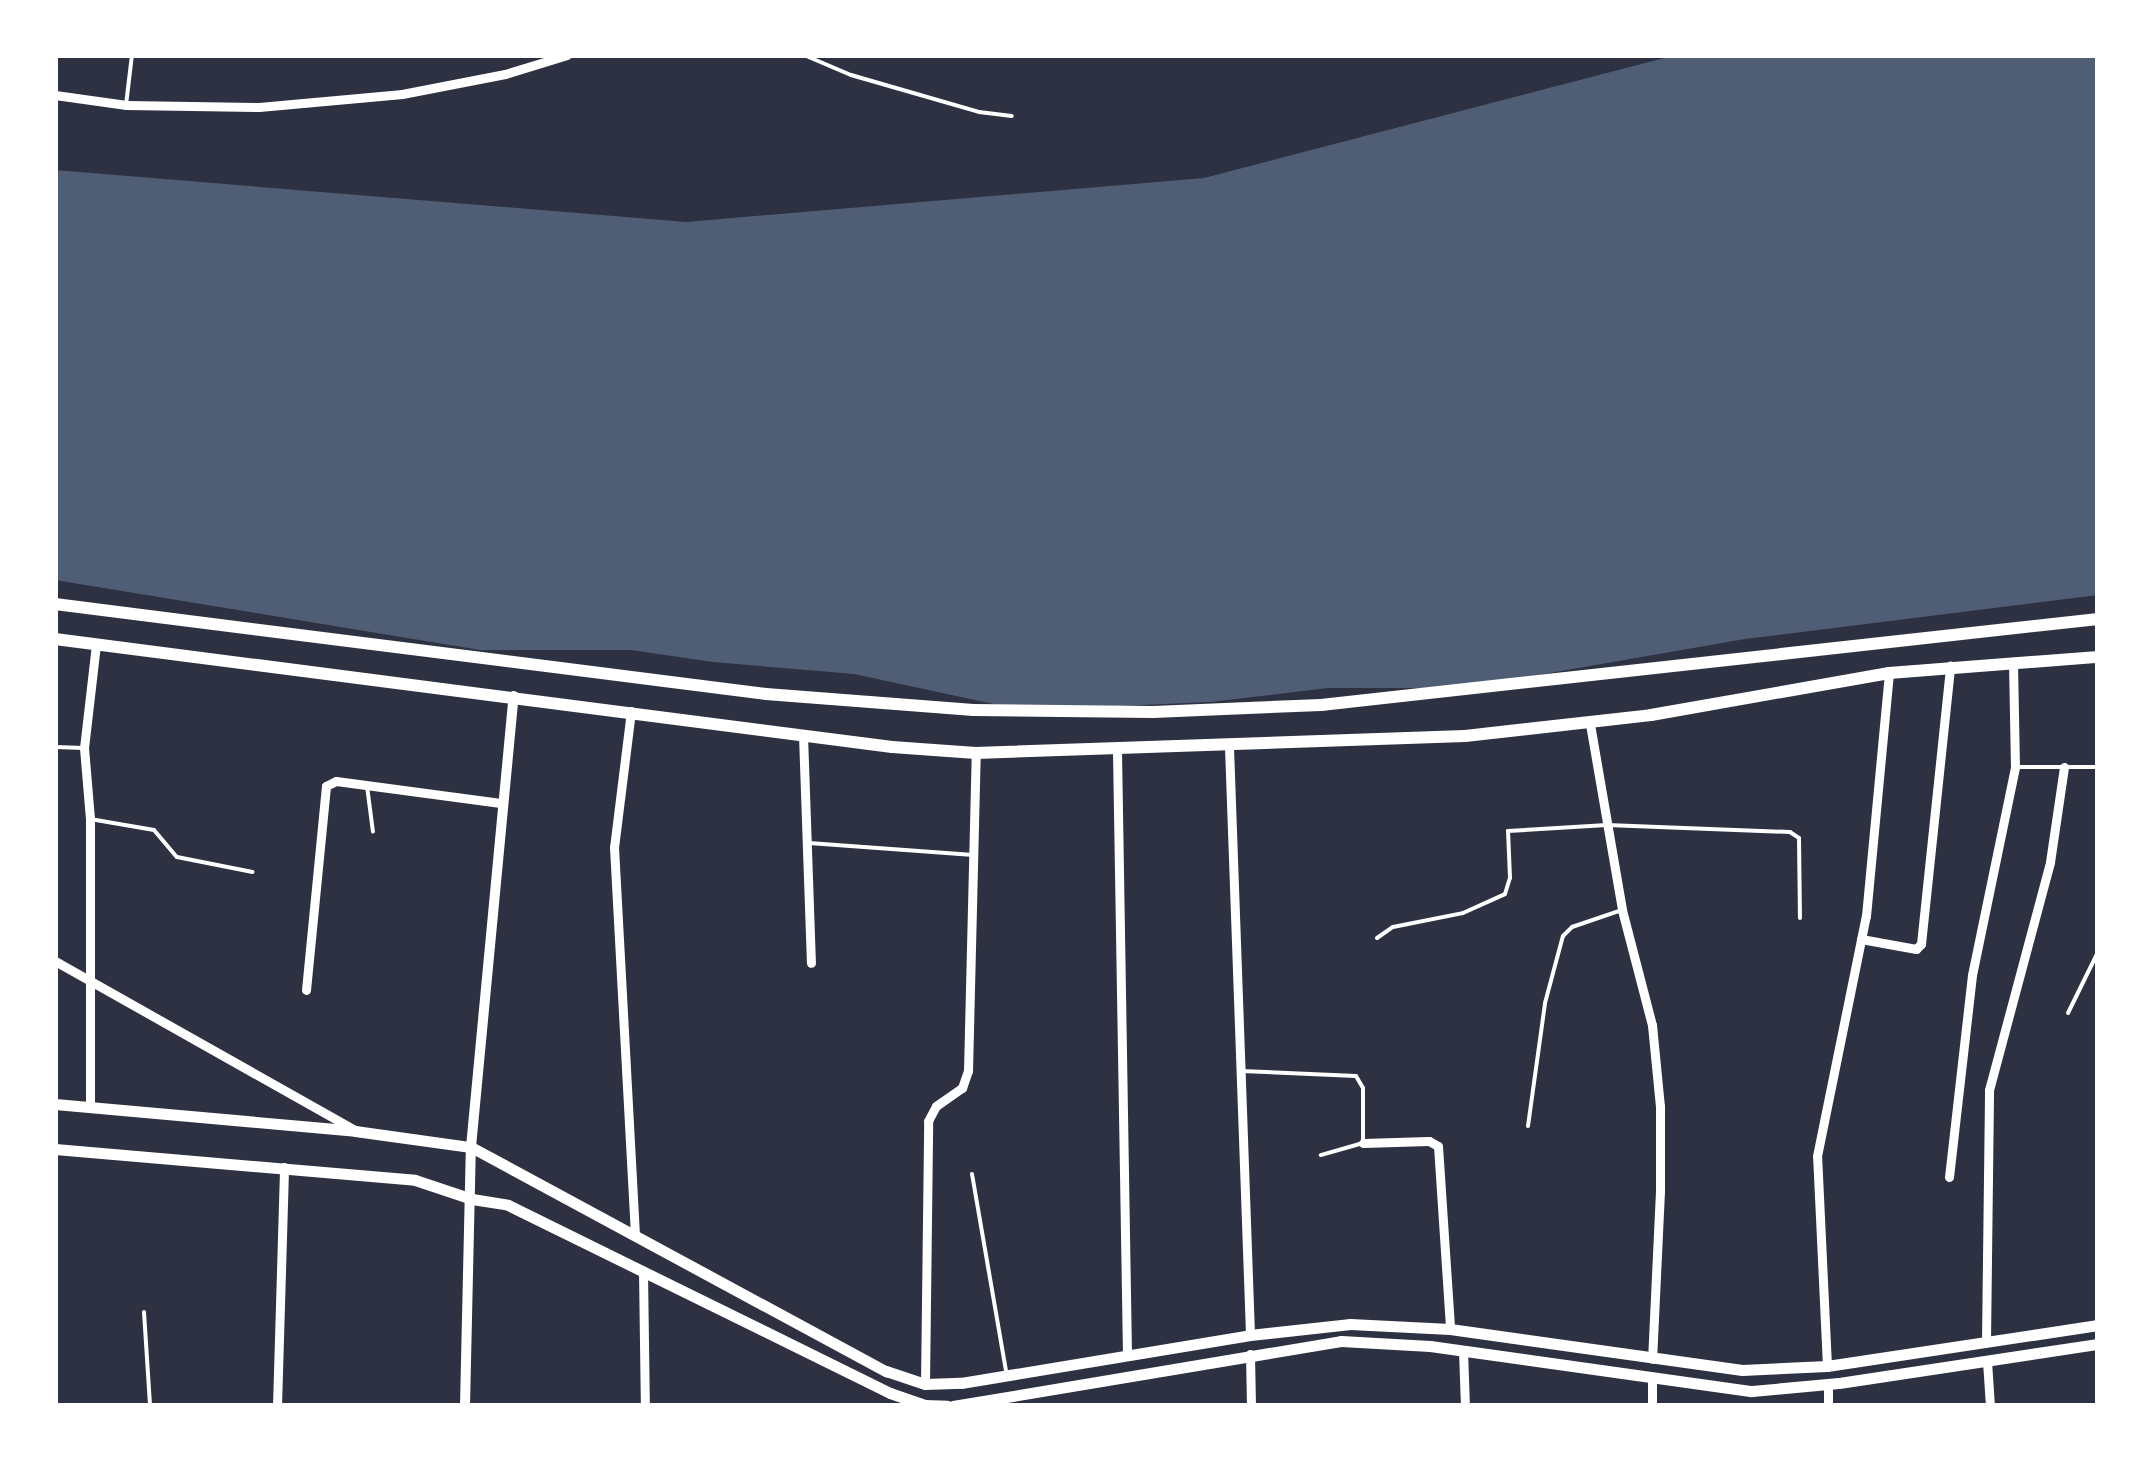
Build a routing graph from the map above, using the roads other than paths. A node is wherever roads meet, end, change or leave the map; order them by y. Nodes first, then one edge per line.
1 (132, 55) edge
2 (566, 55) edge
3 (804, 55) edge
4 (55, 95) edge
5 (126, 105) junction
6 (1012, 116) dead end
7 (55, 604) edge
8 (2098, 619) edge
9 (55, 639) edge
10 (96, 644) junction
11 (2098, 656) edge
12 (2013, 662) junction
13 (1950, 666) junction
14 (1889, 673) junction
15 (514, 696) junction
16 (631, 712) junction
17 (1590, 724) junction
18 (803, 736) junction
19 (55, 747) edge
20 (1229, 747) junction
21 (84, 748) junction
22 (1117, 751) junction
23 (976, 754) junction
24 (2015, 767) junction
25 (2064, 767) junction
26 (2098, 767) edge
27 (367, 786) junction
28 (500, 803) junction
29 (90, 819) junction
30 (1607, 825) junction
31 (373, 832) dead end
32 (804, 843) junction
33 (974, 855) junction
34 (253, 872) dead end
35 (1622, 910) junction
36 (1800, 918) dead end
37 (1377, 938) dead end
38 (1861, 939) junction
39 (55, 961) edge
40 (811, 963) dead end
41 (92, 982) junction
42 (306, 990) dead end
43 (1240, 1071) junction
44 (55, 1104) edge
45 (90, 1106) junction
46 (1528, 1126) dead end
47 (355, 1131) junction
48 (1363, 1144) junction
49 (471, 1147) junction
50 (55, 1149) edge
51 (1321, 1154) dead end
52 (284, 1168) junction
53 (972, 1174) dead end
54 (1949, 1178) dead end
55 (472, 1199) junction
56 (635, 1232) junction
57 (644, 1272) junction
58 (144, 1312) dead end
59 (2098, 1326) edge
60 (1450, 1329) junction
61 (1250, 1334) junction
62 (1986, 1341) junction
63 (2098, 1344) edge
64 (1463, 1350) junction
65 (1127, 1354) junction
66 (1250, 1354) junction
67 (1652, 1359) junction
68 (1987, 1361) junction
69 (1827, 1366) junction
70 (1008, 1375) junction
71 (1652, 1377) junction
72 (924, 1384) junction
73 (1828, 1384) junction
74 (150, 1406) edge
75 (277, 1406) edge
76 (465, 1406) edge
77 (645, 1406) edge
78 (924, 1406) edge
79 (950, 1406) edge
80 (1251, 1406) edge
81 (1464, 1406) edge
82 (1652, 1406) edge
83 (1828, 1406) edge
84 (1990, 1406) edge

1 - 5 lane
2 - 5 street
3 - 6 lane
4 - 5 street
7 - 8 main road
9 - 10 main road
10 - 15 main road
10 - 21 street
11 - 12 main road
12 - 13 main road
12 - 24 street
13 - 14 main road
13 - 38 street
14 - 17 main road
14 - 38 street
15 - 16 main road
15 - 28 street
16 - 18 main road
16 - 56 street
17 - 20 main road
17 - 30 street
18 - 23 main road
18 - 32 street
19 - 21 lane
20 - 22 main road
20 - 43 street
21 - 29 street
22 - 23 main road
22 - 65 street
23 - 33 street
24 - 25 lane
24 - 54 street
25 - 26 lane
25 - 62 street
27 - 28 street
27 - 31 lane
27 - 42 street
28 - 49 street
29 - 34 lane
29 - 41 street
30 - 35 street
30 - 36 lane
30 - 37 lane
32 - 33 lane
32 - 40 street
33 - 72 street
35 - 46 lane
35 - 67 street
38 - 69 street
39 - 41 street
41 - 45 street
41 - 47 street
43 - 48 lane
43 - 61 street
44 - 45 main road
45 - 47 main road
47 - 49 main road
48 - 51 lane
48 - 60 street
49 - 55 street
49 - 56 main road
50 - 52 main road
52 - 55 main road
52 - 75 street
53 - 70 lane
55 - 57 main road
55 - 76 street
56 - 72 main road
57 - 77 street
57 - 78 main road
58 - 74 lane
59 - 62 main road
60 - 61 main road
60 - 67 main road
61 - 65 main road
62 - 69 main road
63 - 68 main road
64 - 66 main road
64 - 71 main road
64 - 81 street
65 - 70 main road
66 - 79 main road
66 - 80 street
67 - 69 main road
68 - 73 main road
68 - 84 street
70 - 72 main road
71 - 73 main road
71 - 82 street
73 - 83 street
78 - 79 main road

